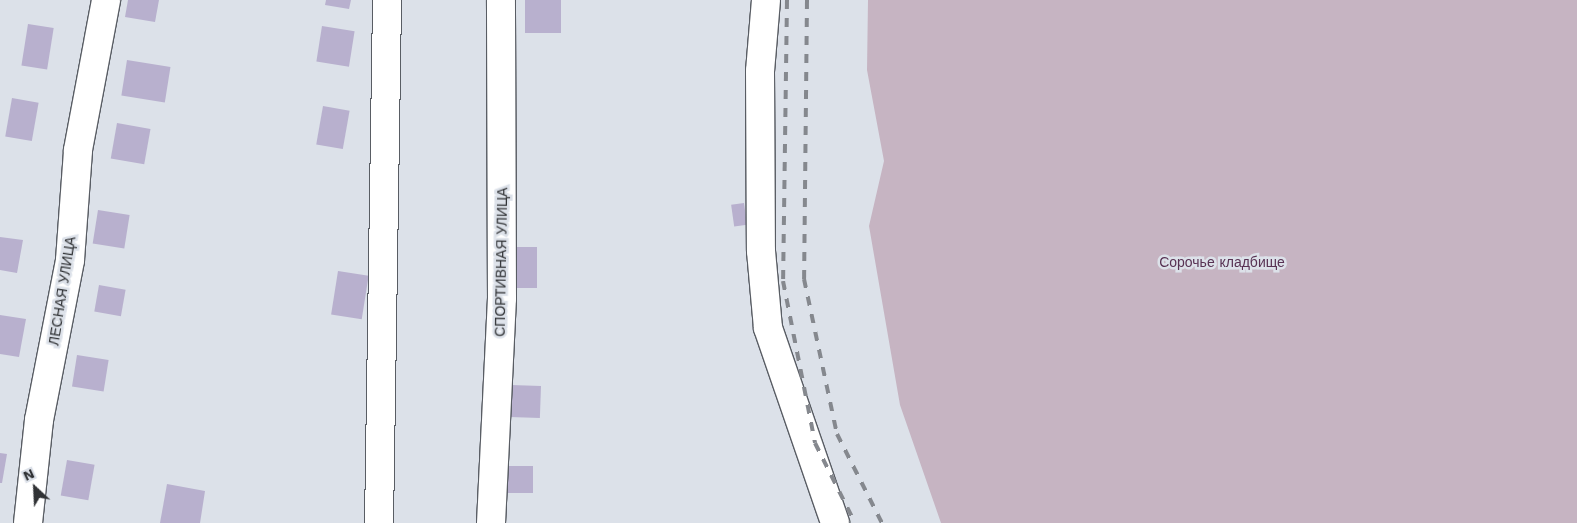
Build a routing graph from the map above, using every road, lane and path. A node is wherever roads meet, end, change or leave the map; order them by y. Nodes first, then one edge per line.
1 (106, 0) edge
2 (387, 0) edge
3 (501, 0) edge
4 (766, 0) edge
5 (28, 523) edge
6 (379, 523) edge
7 (491, 523) edge
8 (835, 523) edge

1 - 5 street, ЛЕСНАЯ УЛИЦА
2 - 6 street
3 - 7 street, СПОРТИВНАЯ УЛИЦА
4 - 8 street

